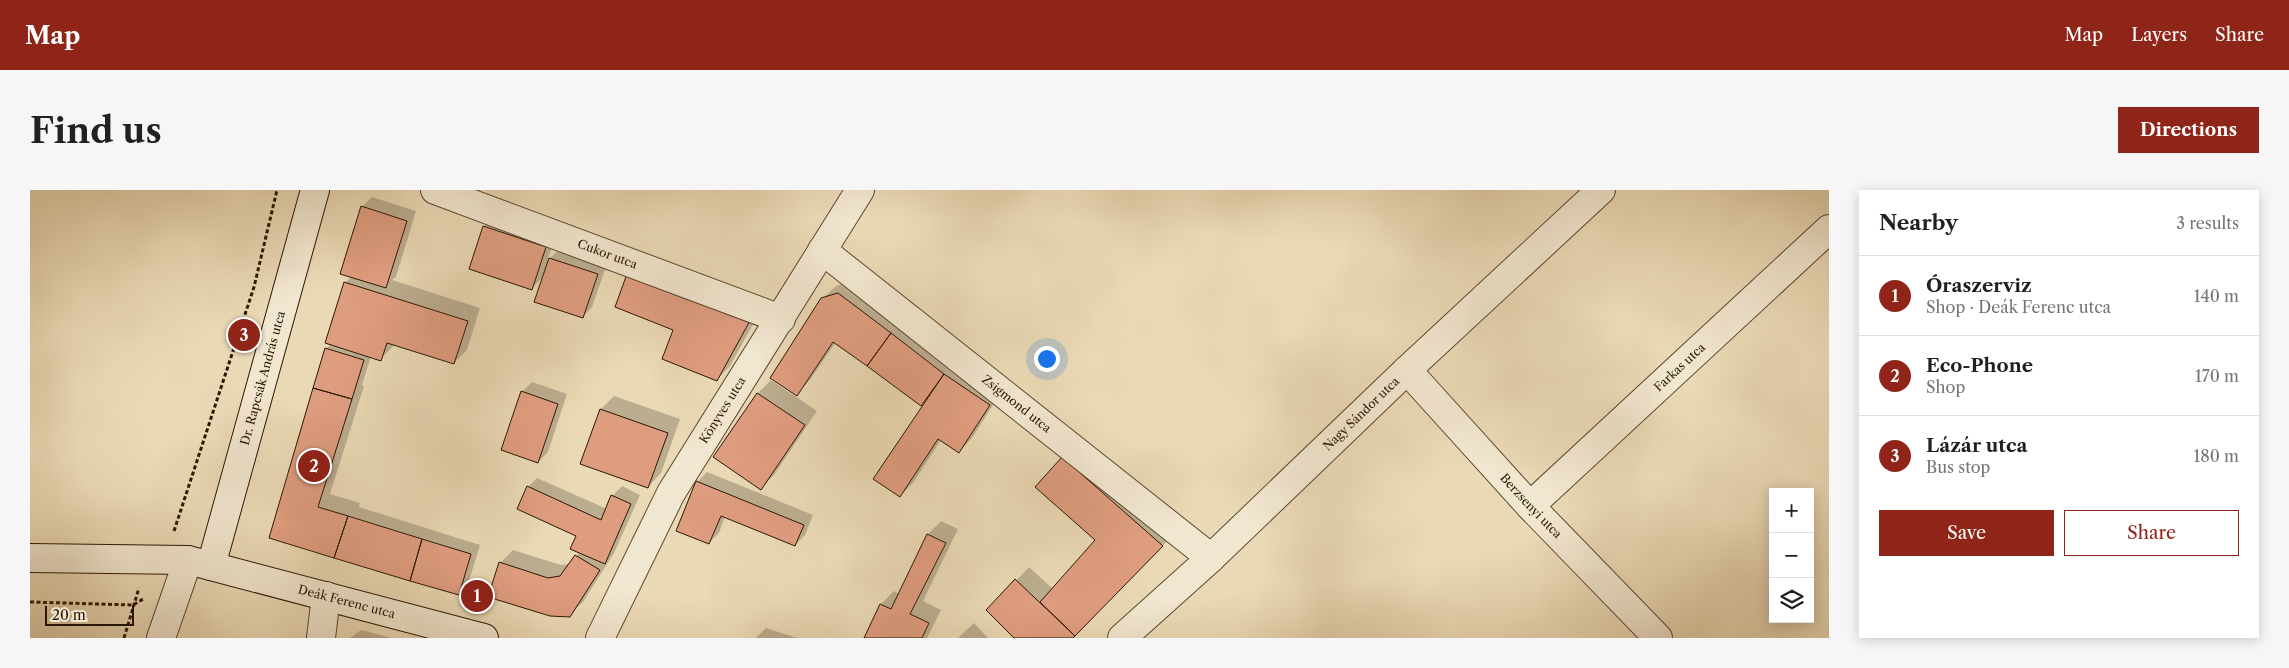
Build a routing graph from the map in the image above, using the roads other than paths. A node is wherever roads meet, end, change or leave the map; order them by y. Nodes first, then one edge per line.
1 (315, 190) edge
2 (435, 190) edge
3 (860, 190) edge
4 (1601, 190) edge
5 (1829, 229) edge
6 (822, 250) junction
7 (781, 319) junction
8 (1407, 370) junction
9 (1530, 506) junction
10 (30, 558) edge
11 (1211, 558) junction
12 (199, 563) junction
13 (326, 596) junction
14 (161, 638) edge
15 (321, 638) edge
16 (484, 638) edge
17 (600, 638) edge
18 (1122, 638) edge
19 (1658, 638) edge

1 - 12 street, Dr. Rapcsák András utca
2 - 7 street, Cukor utca
3 - 6 street, Könyves utca
4 - 8 street, Nagy Sándor utca
5 - 9 street, Farkas utca
6 - 7 street, Könyves utca
6 - 11 street, Zsigmond utca
7 - 17 street, Könyves utca
8 - 9 street, Berzsenyi utca
8 - 11 street, Nagy Sándor utca
9 - 19 street, Berzsenyi utca
10 - 12 street, Deák Ferenc utca
11 - 18 street, Nagy Sándor utca
12 - 13 street, Deák Ferenc utca
12 - 14 street, Dr. Rapcsák András utca
13 - 15 street
13 - 16 street, Deák Ferenc utca

